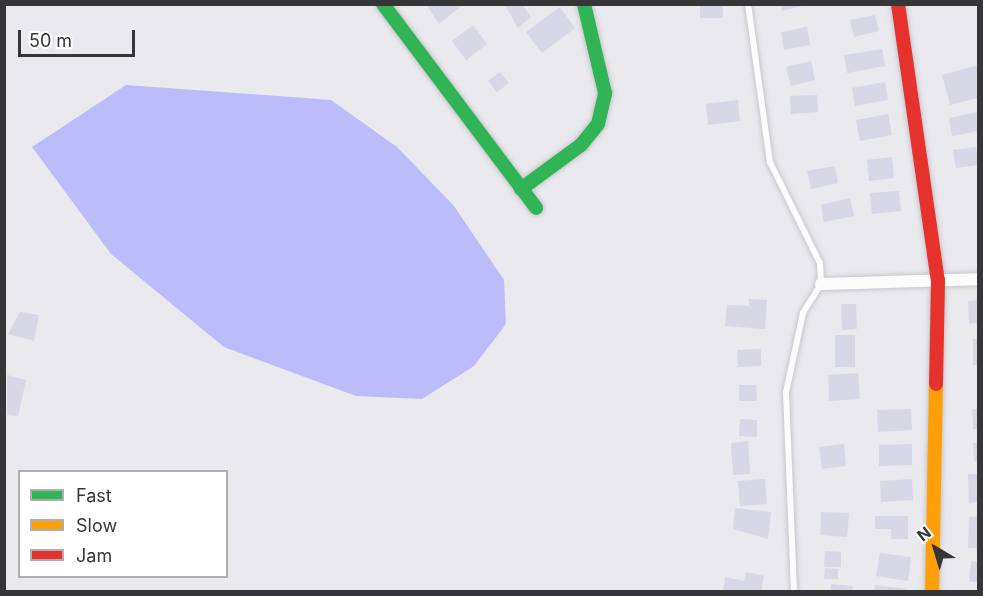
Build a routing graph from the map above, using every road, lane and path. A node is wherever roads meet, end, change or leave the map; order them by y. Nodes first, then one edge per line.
1 (383, 4) edge
2 (584, 4) edge
3 (748, 4) edge
4 (898, 4) edge
5 (521, 189) junction
6 (536, 208) dead end
7 (978, 279) edge
8 (938, 280) junction
9 (821, 284) junction
10 (794, 591) edge
11 (932, 591) edge

1 - 5 street
2 - 5 street
3 - 9 lane
4 - 8 street
5 - 6 street
7 - 8 street
8 - 9 street
8 - 11 street
9 - 10 lane

